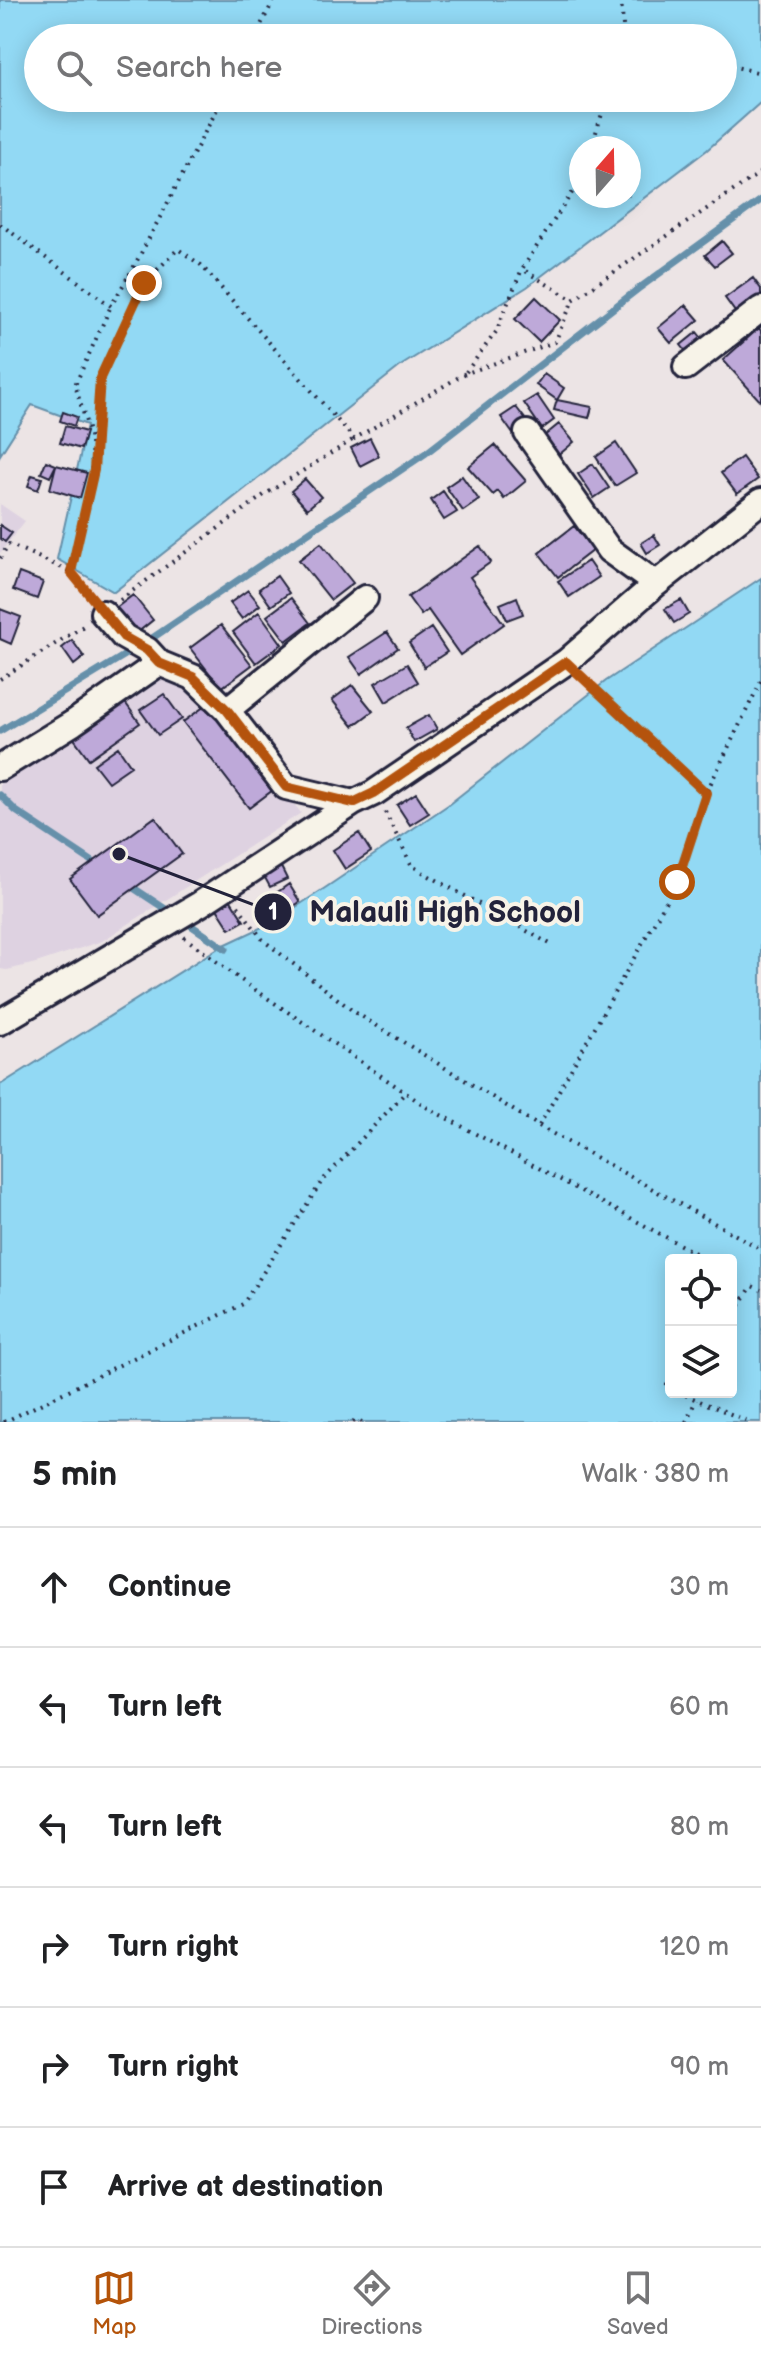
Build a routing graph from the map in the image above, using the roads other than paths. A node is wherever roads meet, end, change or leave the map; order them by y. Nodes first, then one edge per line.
1 (761, 309) edge
2 (686, 367) dead end
3 (527, 433) dead end
4 (761, 501) edge
5 (656, 584) junction
6 (365, 598) dead end
7 (103, 613) road end
8 (153, 657) junction
9 (227, 710) junction
10 (0, 768) edge
11 (364, 798) junction
12 (0, 1022) edge

1 - 2 street
3 - 5 street
4 - 5 street
5 - 11 street
6 - 9 street
7 - 8 street
8 - 9 street
8 - 10 street
9 - 11 street
11 - 12 street

